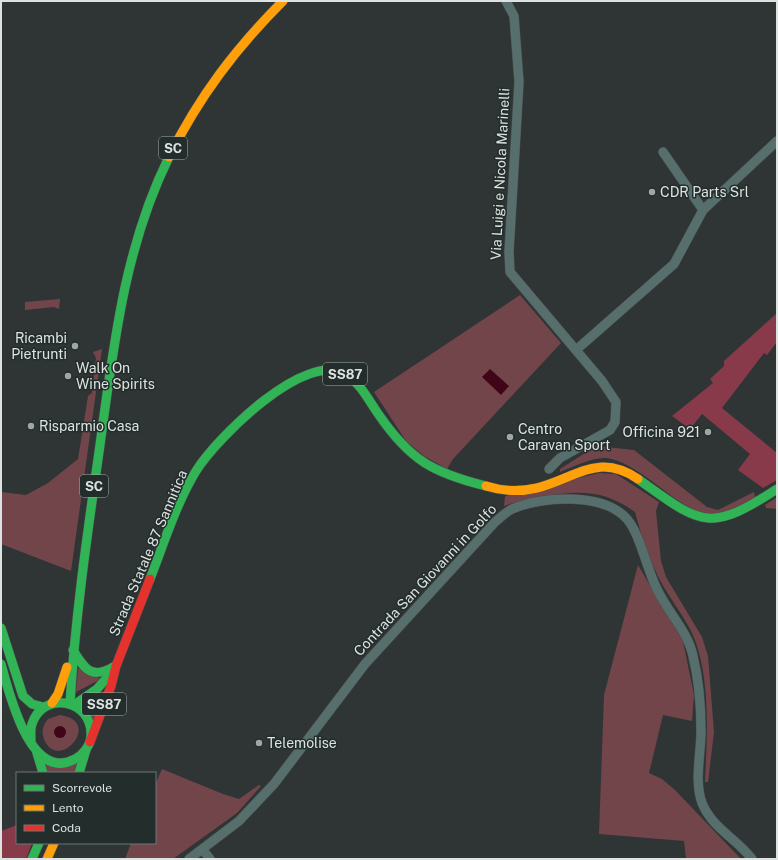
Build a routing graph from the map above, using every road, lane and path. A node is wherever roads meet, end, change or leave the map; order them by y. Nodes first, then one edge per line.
1 (283, 1) edge
2 (506, 1) edge
3 (777, 141) edge
4 (663, 152) dead end
5 (703, 210) junction
6 (576, 350) junction
7 (549, 469) dead end
8 (777, 489) edge
9 (1, 628) edge
10 (73, 650) junction
11 (1, 664) edge
12 (116, 666) junction
13 (72, 704) junction
14 (47, 705) junction
15 (31, 742) junction
16 (88, 746) junction
17 (37, 753) junction
18 (43, 772) edge
19 (79, 772) edge
20 (39, 844) edge
21 (54, 844) edge
22 (203, 850) junction
23 (32, 859) edge
24 (47, 859) edge
25 (189, 859) edge
26 (210, 859) edge
27 (752, 859) edge

1 - 10 main road, SC
2 - 6 street, Via Luigi e Nicola Marinelli
3 - 5 street
4 - 5 street
5 - 6 street
6 - 7 street, Via Luigi e Nicola Marinelli
8 - 12 main road, Strada Statale 87 Sannitica / SS87
9 - 14 main road
10 - 12 main road, SS87
10 - 13 main road, SC
10 - 14 main road, SC
11 - 15 main road
12 - 13 main road, Strada Statale 87 Sannitica / SS87
12 - 16 main road, Strada Statale 87 Sannitica / SS87
13 - 14 main road
13 - 16 main road
14 - 15 main road
15 - 17 main road
16 - 17 main road
16 - 19 main road, SS87
17 - 18 main road
20 - 23 main road
21 - 24 main road
22 - 25 street, Contrada San Giovanni in Golfo
22 - 26 street
22 - 27 street, Contrada San Giovanni in Golfo

